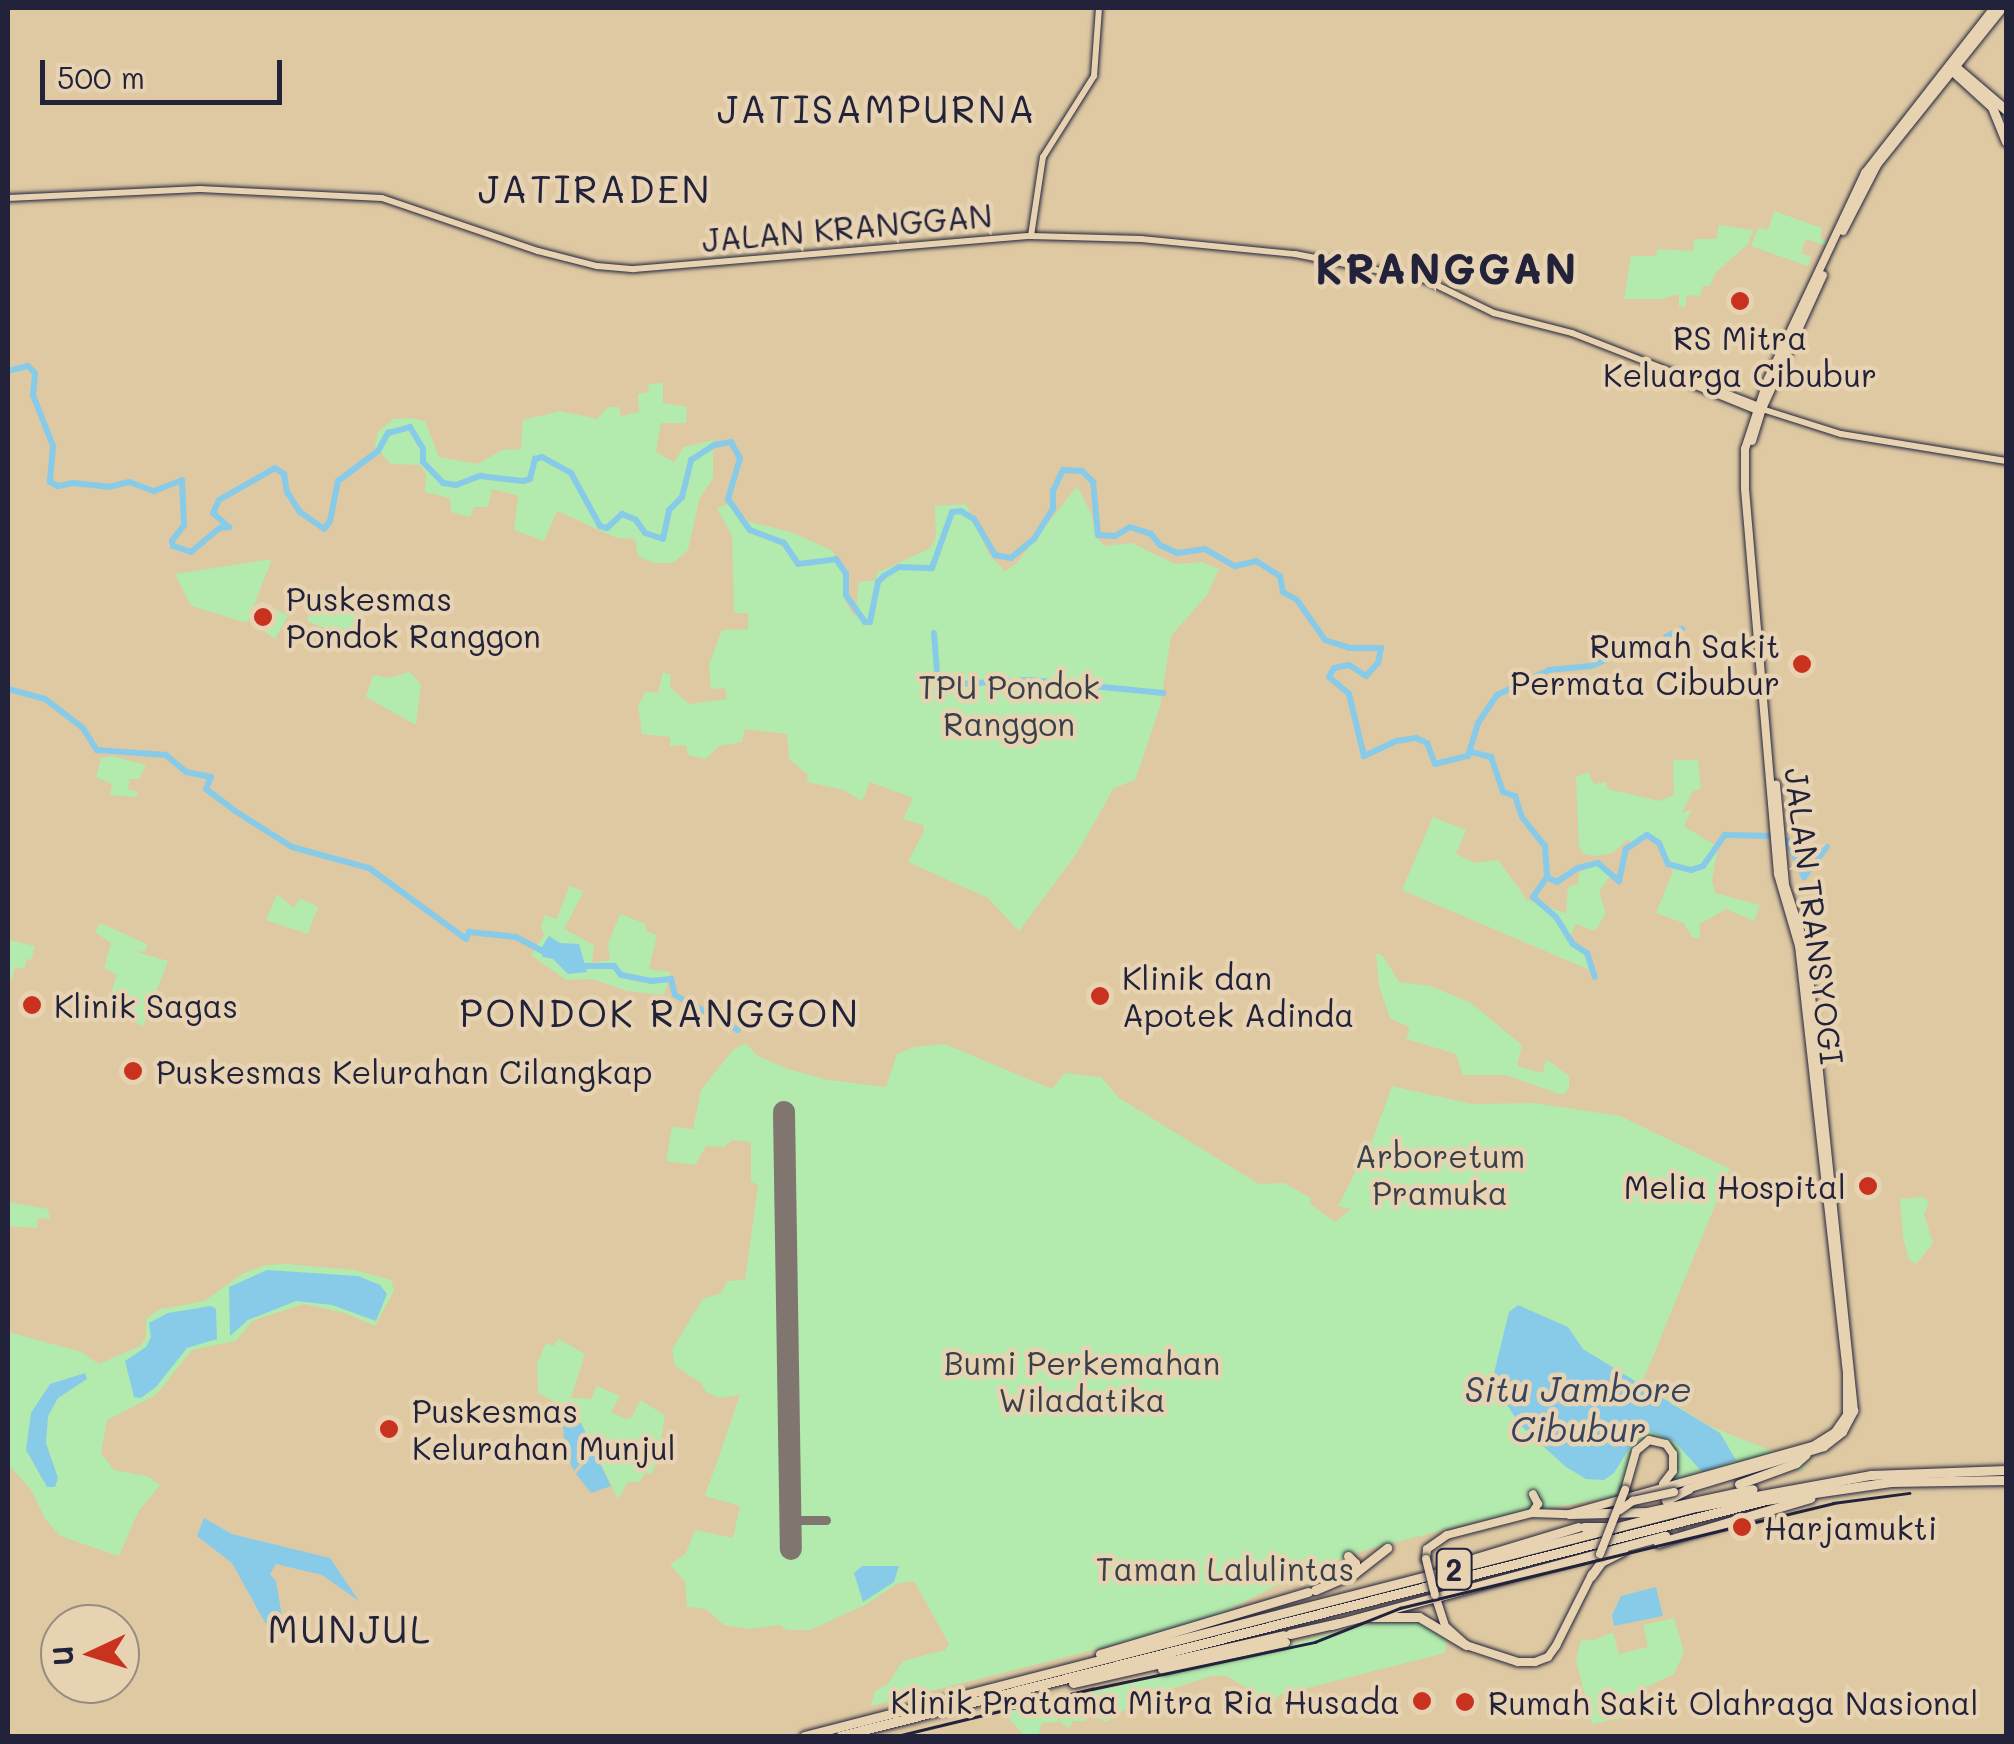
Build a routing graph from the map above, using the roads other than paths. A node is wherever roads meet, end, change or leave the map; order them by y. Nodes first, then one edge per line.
1 (1100, 8) edge
2 (1994, 8) edge
3 (2003, 8) edge
4 (1968, 53) junction
5 (1952, 67) junction
6 (1966, 79) junction
7 (1942, 84) junction
8 (1977, 88) junction
9 (2006, 110) edge
10 (2006, 141) edge
11 (1875, 164) junction
12 (8, 198) edge
13 (1031, 236) junction
14 (1754, 407) junction
15 (2006, 462) edge
16 (1845, 1327) junction
17 (1806, 1454) junction
18 (1762, 1464) junction
19 (2006, 1470) edge
20 (2006, 1480) edge
21 (1739, 1484) dead end
22 (1797, 1485) junction
23 (1659, 1487) junction
24 (1841, 1488) junction
25 (1689, 1489) junction
26 (1533, 1494) dead end
27 (1671, 1507) junction
28 (1618, 1513) junction
29 (1532, 1514) junction
30 (1568, 1514) junction
31 (1619, 1528) junction
32 (1665, 1536) tunnel mouth
33 (1387, 1548) dead end
34 (1348, 1556) dead end
35 (1355, 1573) junction
36 (1592, 1576) junction
37 (1424, 1577) junction
38 (1329, 1625) junction
39 (1288, 1638) junction
40 (1466, 1645) junction
41 (1112, 1676) junction
42 (1023, 1684) junction
43 (804, 1736) edge
44 (840, 1736) edge

1 - 13 main road
2 - 5 highway, JALAN TRANSYOGI
3 - 4 highway, JALAN TRANSYOGI
4 - 5 highway, JALAN TRANSYOGI
4 - 6 highway
5 - 6 highway
5 - 7 highway, JALAN TRANSYOGI
5 - 11 highway, JALAN TRANSYOGI
6 - 7 highway
6 - 8 highway
7 - 11 highway, JALAN TRANSYOGI
8 - 9 highway
8 - 10 highway
11 - 14 highway, JALAN TRANSYOGI
12 - 13 main road, JALAN KRANGGAN
13 - 14 main road, JALAN KRANGGAN
14 - 15 main road, JALAN KRANGGAN
14 - 16 highway, JALAN TRANSYOGI
16 - 17 highway, JALAN TRANSYOGI
16 - 18 highway, JALAN TRANSYOGI
17 - 18 highway, JALAN TRANSYOGI
17 - 21 highway
18 - 23 highway, JALAN TRANSYOGI
18 - 25 highway, JALAN TRANSYOGI
19 - 22 highway, 2
20 - 24 highway, 2
22 - 27 highway
22 - 31 highway, 2
23 - 28 highway, bridge
23 - 30 highway, JALAN TRANSYOGI
24 - 36 highway
24 - 42 highway, 2
25 - 27 highway
25 - 28 highway, JALAN TRANSYOGI, bridge
26 - 29 highway
27 - 30 highway
28 - 36 highway, bridge
29 - 30 highway, JALAN TRANSYOGI
29 - 40 highway, JALAN TRANSYOGI, bridge
31 - 37 highway, 2
31 - 37 highway
32 - 38 highway
33 - 35 highway
34 - 35 highway
35 - 42 highway
36 - 40 highway
37 - 42 highway, 2
38 - 39 highway
38 - 40 highway
39 - 41 highway
39 - 41 highway
41 - 42 highway
42 - 43 highway, 2
42 - 44 highway, 2

